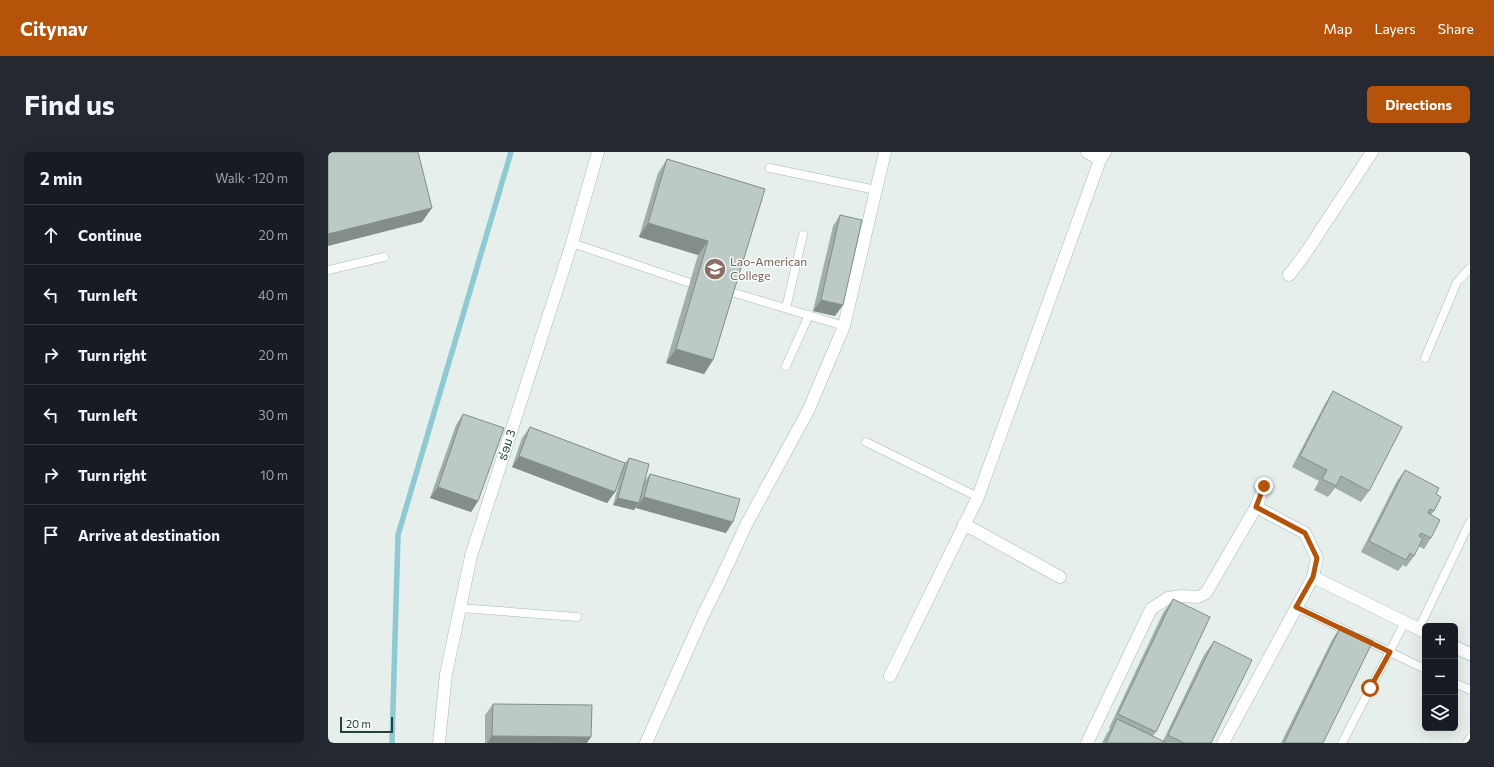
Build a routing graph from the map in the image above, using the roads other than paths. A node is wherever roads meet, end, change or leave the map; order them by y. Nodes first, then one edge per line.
1 (598, 152) edge
2 (885, 152) edge
3 (1087, 152) edge
4 (1372, 152) edge
5 (1103, 156) edge
6 (770, 168) dead end
7 (876, 190) junction
8 (803, 235) dead end
9 (572, 243) junction
10 (384, 257) dead end
11 (1470, 268) edge
12 (328, 270) edge
13 (1289, 275) dead end
14 (690, 283) dead end
15 (728, 291) edge
16 (786, 308) junction
17 (809, 315) junction
18 (844, 326) junction
19 (1425, 358) dead end
20 (786, 366) dead end
21 (866, 442) dead end
22 (1264, 486) dead end
23 (978, 497) junction
24 (1256, 507) junction
25 (1470, 522) edge
26 (964, 524) junction
27 (1060, 577) dead end
28 (1313, 577) junction
29 (1296, 607) junction
30 (460, 608) junction
31 (577, 618) dead end
32 (1405, 622) junction
33 (1425, 623) edge
34 (1422, 630) edge
35 (1458, 648) edge
36 (1390, 652) junction
37 (1470, 654) edge
38 (1422, 668) edge
39 (890, 676) dead end
40 (1458, 684) edge
41 (1470, 690) edge
42 (1470, 738) edge
43 (439, 743) edge
44 (646, 743) edge
45 (1087, 743) edge
46 (1223, 743) edge
47 (1342, 743) edge
48 (1467, 743) edge

1 - 9 street, ຮ່ອມ 3
2 - 7 street
3 - 5 street
4 - 13 street
5 - 23 street
6 - 7 lane
7 - 18 street
8 - 16 lane
9 - 14 lane
9 - 30 street, ຮ່ອມ 3
10 - 12 lane
11 - 19 lane
15 - 16 lane
16 - 17 lane
17 - 18 lane
17 - 20 lane
18 - 44 street
21 - 23 lane
22 - 24 street
23 - 26 street
24 - 28 street
24 - 45 street
25 - 33 lane
26 - 27 street
26 - 39 street
28 - 29 street
28 - 32 street
29 - 36 lane
29 - 46 street
30 - 31 lane
30 - 43 street, ຮ່ອມ 3
32 - 34 street
32 - 36 lane
35 - 37 street
36 - 38 lane
36 - 47 lane
40 - 41 lane
42 - 48 lane

